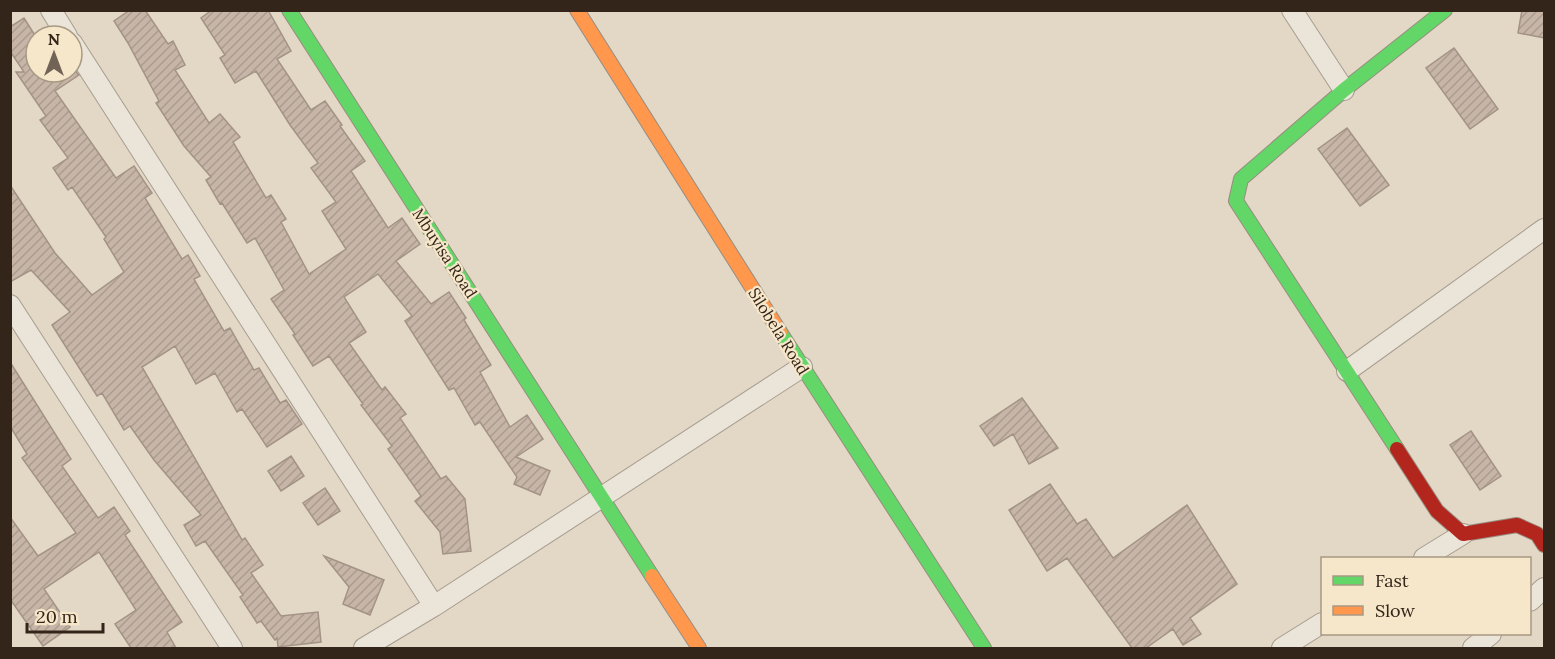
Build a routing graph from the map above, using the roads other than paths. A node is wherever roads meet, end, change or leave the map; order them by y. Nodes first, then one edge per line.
1 (51, 10) edge
2 (289, 10) edge
3 (577, 10) edge
4 (1292, 10) edge
5 (1445, 10) edge
6 (60, 24) edge
7 (84, 62) edge
8 (1344, 90) junction
9 (1545, 229) edge
10 (10, 305) edge
11 (802, 367) junction
12 (1347, 371) junction
13 (601, 496) junction
14 (1463, 534) junction
15 (1545, 546) edge
16 (1426, 557) edge
17 (1545, 588) edge
18 (1531, 600) edge
19 (434, 606) junction
20 (1321, 624) edge
21 (1489, 635) edge
22 (232, 648) edge
23 (364, 648) edge
24 (699, 648) edge
25 (984, 648) edge
26 (1282, 648) edge
27 (1473, 648) edge

1 - 6 street
2 - 13 street, Mbuyisa Road
3 - 11 street, Silobela Road
4 - 8 street
5 - 8 street
7 - 19 street
8 - 12 street
9 - 12 street
10 - 22 street
11 - 13 street
11 - 25 street, Silobela Road
12 - 14 street
13 - 19 street
13 - 24 street, Mbuyisa Road
14 - 15 street
14 - 16 street
17 - 18 street
19 - 23 street
20 - 26 street
21 - 27 street

